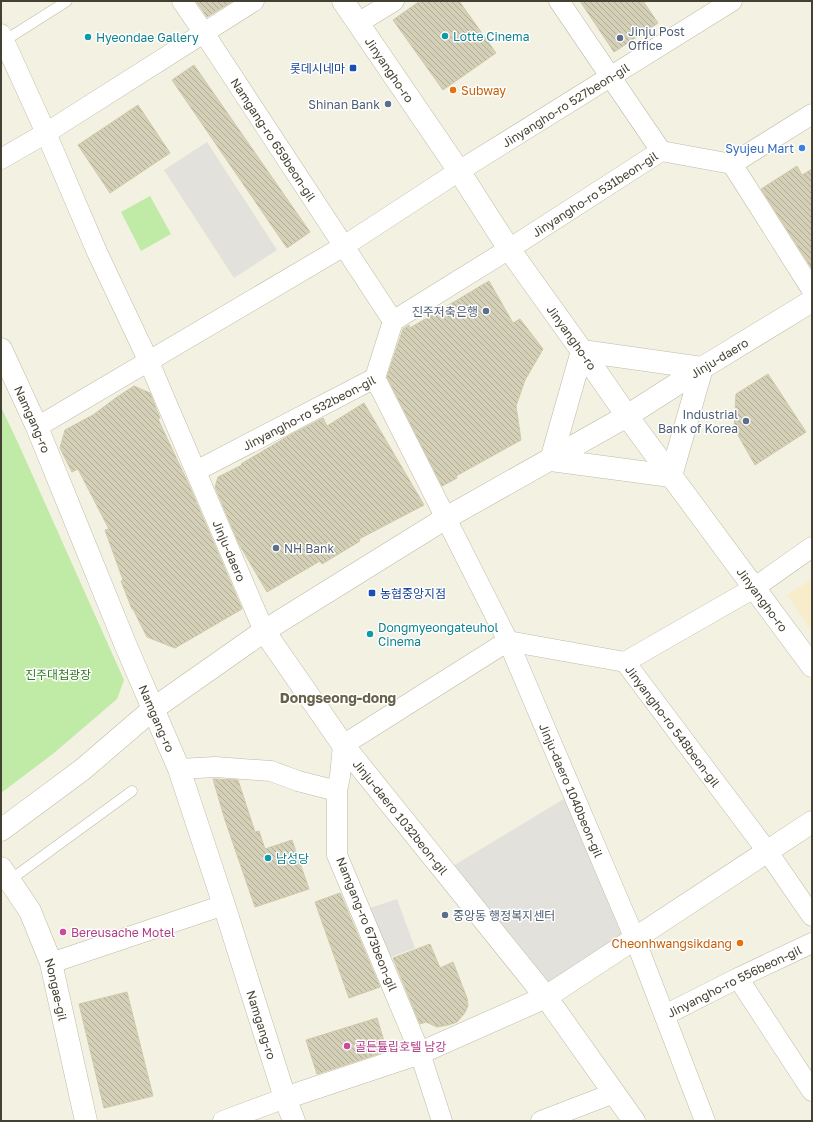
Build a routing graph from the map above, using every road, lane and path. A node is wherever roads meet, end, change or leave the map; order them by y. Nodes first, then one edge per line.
1 (67, 1) edge
2 (182, 1) edge
3 (254, 1) edge
4 (343, 1) edge
5 (394, 1) edge
6 (559, 1) edge
7 (732, 1) edge
8 (358, 23) junction
9 (204, 33) junction
10 (2, 37) edge
11 (611, 76) junction
12 (812, 114) edge
13 (46, 133) junction
14 (661, 151) junction
15 (1, 159) edge
16 (732, 164) junction
17 (459, 171) junction
18 (344, 246) junction
19 (510, 249) junction
20 (812, 290) edge
21 (812, 301) edge
22 (393, 321) junction
23 (1, 349) edge
24 (582, 351) junction
25 (149, 362) junction
26 (702, 368) junction
27 (374, 378) junction
28 (627, 416) junction
29 (37, 427) junction
30 (551, 460) junction
31 (196, 470) junction
32 (671, 476) junction
33 (446, 518) junction
34 (812, 547) edge
35 (754, 588) junction
36 (264, 631) junction
37 (508, 641) junction
38 (625, 662) junction
39 (812, 666) edge
40 (153, 709) junction
41 (343, 745) junction
42 (179, 769) junction
43 (132, 791) dead end
44 (337, 791) junction
45 (812, 822) edge
46 (1, 830) edge
47 (767, 851) junction
48 (5, 874) edge
49 (224, 905) junction
50 (812, 916) edge
51 (635, 939) junction
52 (812, 943) edge
53 (51, 963) junction
54 (738, 978) junction
55 (546, 997) junction
56 (665, 1016) junction
57 (420, 1053) junction
58 (812, 1091) edge
59 (614, 1093) junction
60 (286, 1098) junction
61 (86, 1121) edge
62 (223, 1121) edge
63 (294, 1121) edge
64 (442, 1121) edge
65 (541, 1121) edge
66 (634, 1121) edge
67 (705, 1121) edge

1 - 10 lane
2 - 9 street, Namgang-ro 659beon-gil
3 - 9 street
4 - 8 street, Jinyangho-ro
5 - 8 street
6 - 11 street
7 - 11 street, Jinyangho-ro 527beon-gil
8 - 17 street, Jinyangho-ro
9 - 13 street
9 - 18 street, Namgang-ro 659beon-gil
10 - 13 street
11 - 14 street
11 - 17 street, Jinyangho-ro 527beon-gil
12 - 16 street
13 - 15 street
13 - 25 street
14 - 16 street, Jinyangho-ro 531beon-gil
14 - 19 street, Jinyangho-ro 531beon-gil
16 - 20 street
17 - 18 street
17 - 19 street, Jinyangho-ro
18 - 22 street, Namgang-ro 659beon-gil
18 - 25 street
19 - 22 street
19 - 24 street, Jinyangho-ro
21 - 26 street, Jinju-daero
22 - 27 street, Jinyangho-ro 532beon-gil
23 - 29 street, Namgang-ro
24 - 26 street
24 - 28 street, Jinyangho-ro
24 - 30 street
25 - 29 street
25 - 31 street
26 - 28 street, Jinju-daero
26 - 32 street
27 - 31 street, Jinyangho-ro 532beon-gil
27 - 33 street, Jinju-daero 1040beon-gil
28 - 30 street, Jinju-daero
28 - 32 street, Jinyangho-ro
29 - 40 street, Namgang-ro
30 - 32 street
30 - 33 street, Jinju-daero
31 - 36 street, Jinju-daero
32 - 35 street, Jinyangho-ro
33 - 36 street, Jinju-daero
33 - 37 street, Jinju-daero 1040beon-gil
34 - 35 street, Jinyangho-ro 548beon-gil
35 - 38 street, Jinyangho-ro 548beon-gil
35 - 39 street, Jinyangho-ro
36 - 40 street, Jinju-daero
36 - 41 street, Jinju-daero 1032beon-gil
37 - 38 street
37 - 41 street
37 - 51 street, Jinju-daero 1040beon-gil
38 - 47 street, Jinyangho-ro 548beon-gil
40 - 42 street, Namgang-ro
40 - 46 street, Jinju-daero
41 - 44 street, Namgang-ro 673beon-gil
41 - 55 street, Jinju-daero 1032beon-gil
42 - 44 street
42 - 49 street, Namgang-ro
43 - 48 lane
44 - 57 street, Namgang-ro 673beon-gil
45 - 47 street
47 - 50 street
47 - 51 street
48 - 53 street, Nongae-gil
49 - 53 street
49 - 60 street, Namgang-ro
51 - 55 street
51 - 56 street, Jinyangho-ro 556beon-gil
52 - 54 street, Jinyangho-ro 556beon-gil
53 - 61 street, Nongae-gil
54 - 56 street, Jinyangho-ro 556beon-gil
54 - 58 street
55 - 57 street
55 - 59 street, Jinju-daero 1032beon-gil
56 - 67 street
57 - 60 street
57 - 64 street, Namgang-ro 673beon-gil
59 - 65 street
59 - 66 street, Jinju-daero 1032beon-gil
60 - 62 street
60 - 63 street, Namgang-ro

